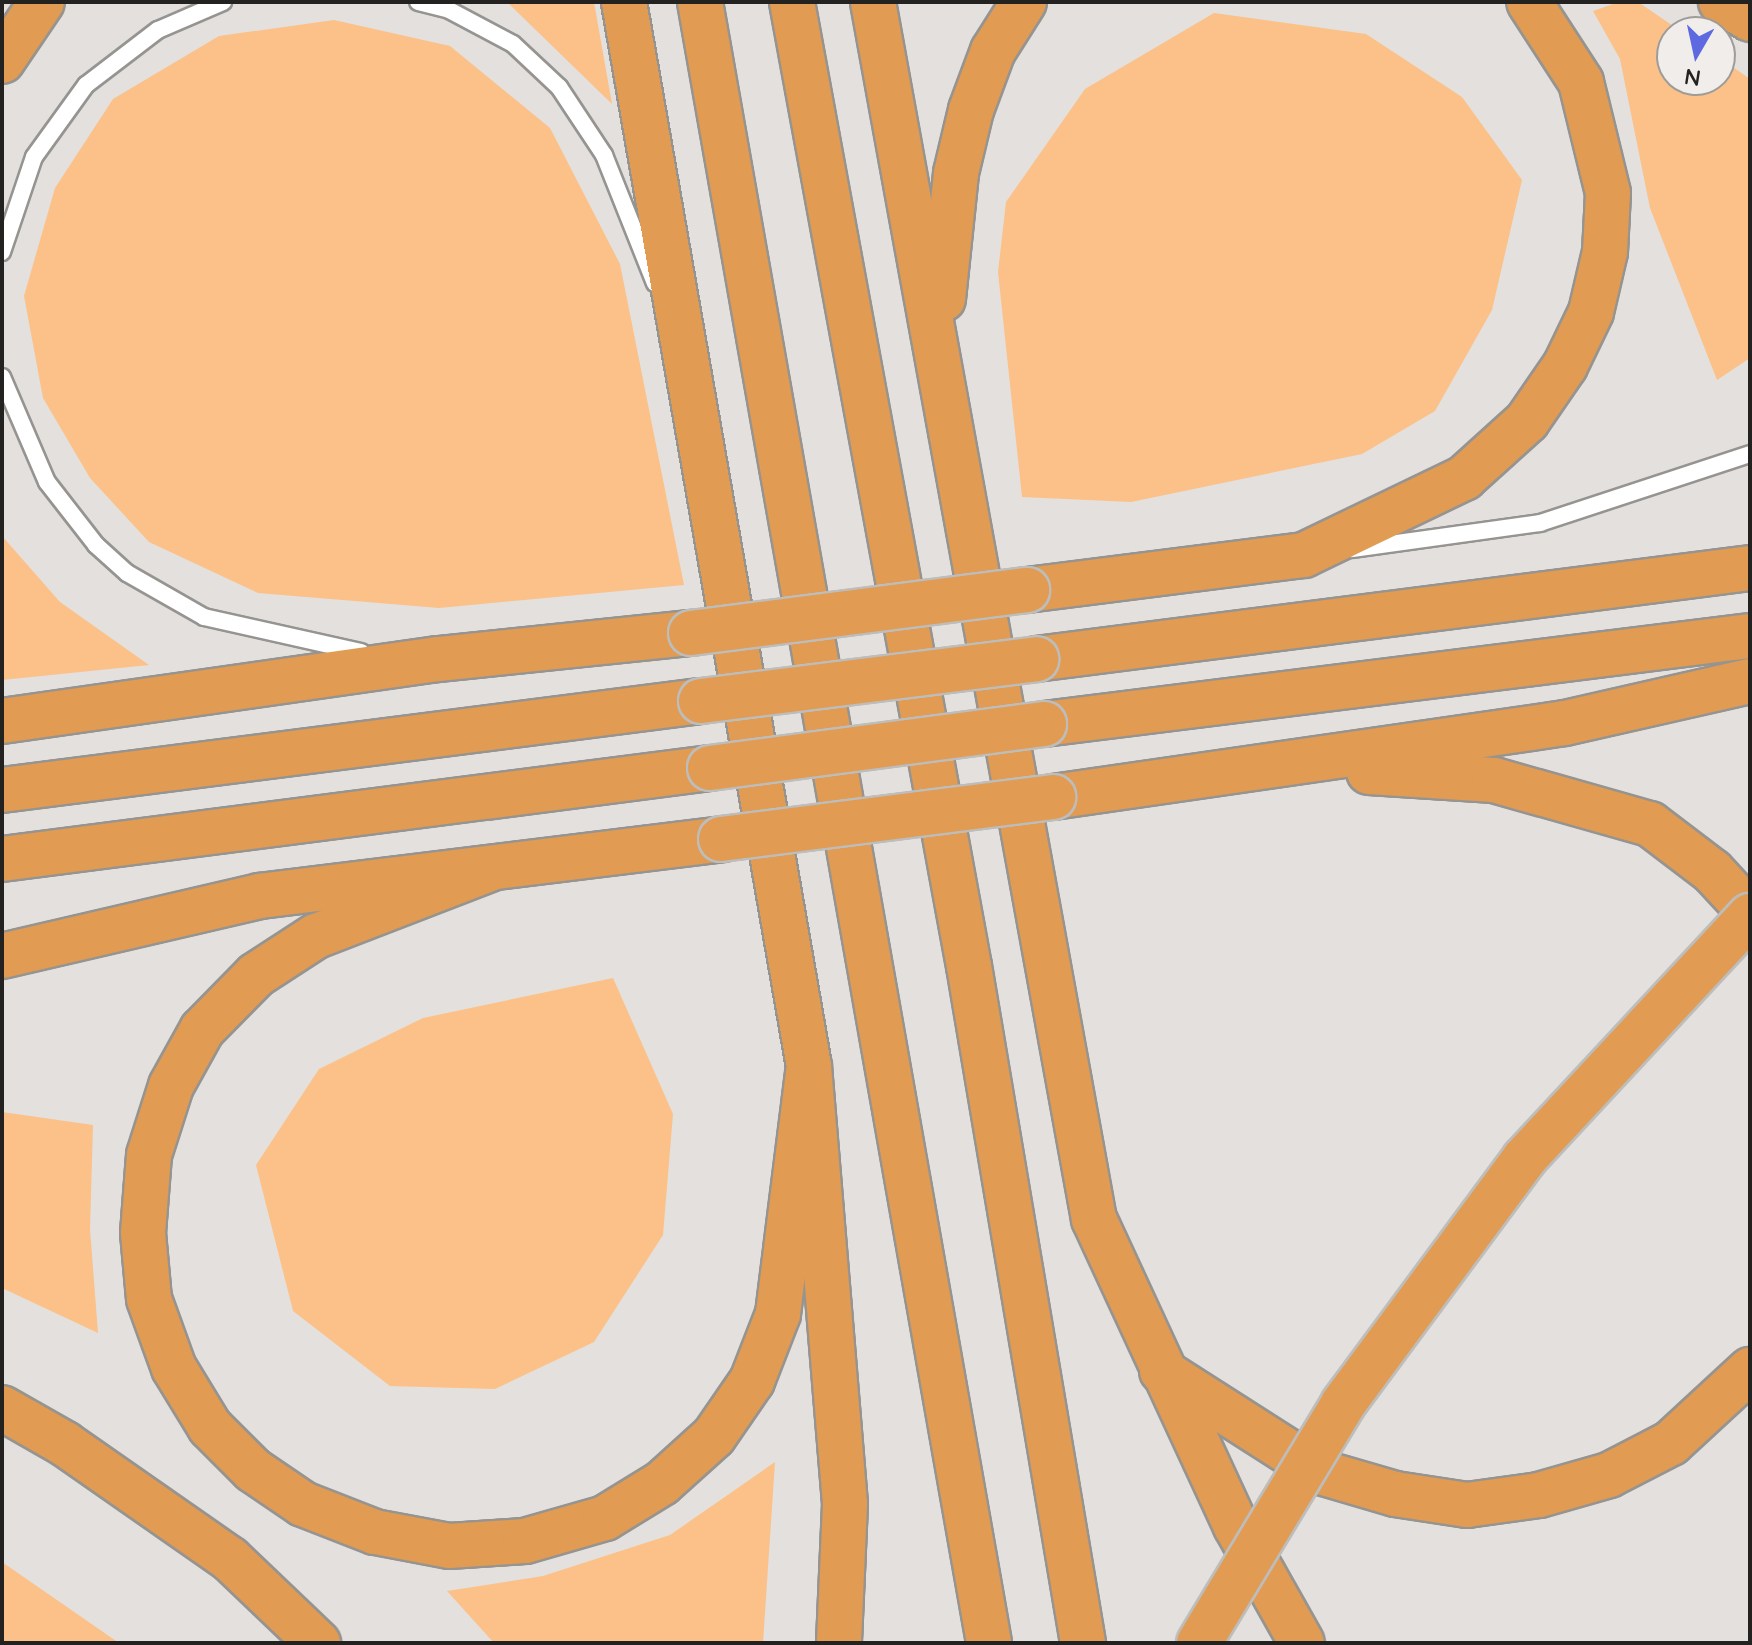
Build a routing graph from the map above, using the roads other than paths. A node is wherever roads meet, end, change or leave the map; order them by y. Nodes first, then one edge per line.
1 (42, 2) edge
2 (223, 2) edge
3 (418, 2) edge
4 (624, 2) edge
5 (700, 2) edge
6 (792, 2) edge
7 (873, 2) edge
8 (1024, 2) edge
9 (1529, 2) edge
10 (1721, 2) edge
11 (1750, 19) edge
12 (2, 61) edge
13 (2, 252) edge
14 (938, 349) junction
15 (685, 358) junction
16 (2, 377) edge
17 (1750, 454) edge
18 (1304, 555) junction
19 (1750, 568) edge
20 (1750, 636) edge
21 (438, 659) junction
22 (1750, 681) edge
23 (2, 721) edge
24 (1295, 766) junction
25 (2, 790) edge
26 (2, 859) edge
27 (490, 869) junction
28 (1750, 914) edge
29 (2, 956) edge
30 (809, 1066) junction
31 (1160, 1370) junction
32 (1750, 1370) edge
33 (2, 1408) edge
34 (318, 1643) edge
35 (839, 1643) edge
36 (989, 1643) edge
37 (1083, 1643) edge
38 (1199, 1643) edge
39 (1302, 1643) edge

1 - 12 highway
2 - 13 lane
3 - 15 lane
4 - 15 highway
5 - 36 highway
6 - 37 highway
7 - 14 highway
8 - 14 highway
9 - 18 highway
10 - 11 highway
14 - 31 highway
15 - 30 highway
16 - 21 lane
17 - 18 lane
18 - 21 highway, bridge
19 - 25 highway, bridge
20 - 26 highway, bridge
21 - 23 highway
22 - 24 highway
24 - 27 highway, bridge
24 - 28 highway
27 - 29 highway
27 - 30 highway
28 - 38 highway, bridge
30 - 35 highway
31 - 32 highway
31 - 39 highway
33 - 34 highway

